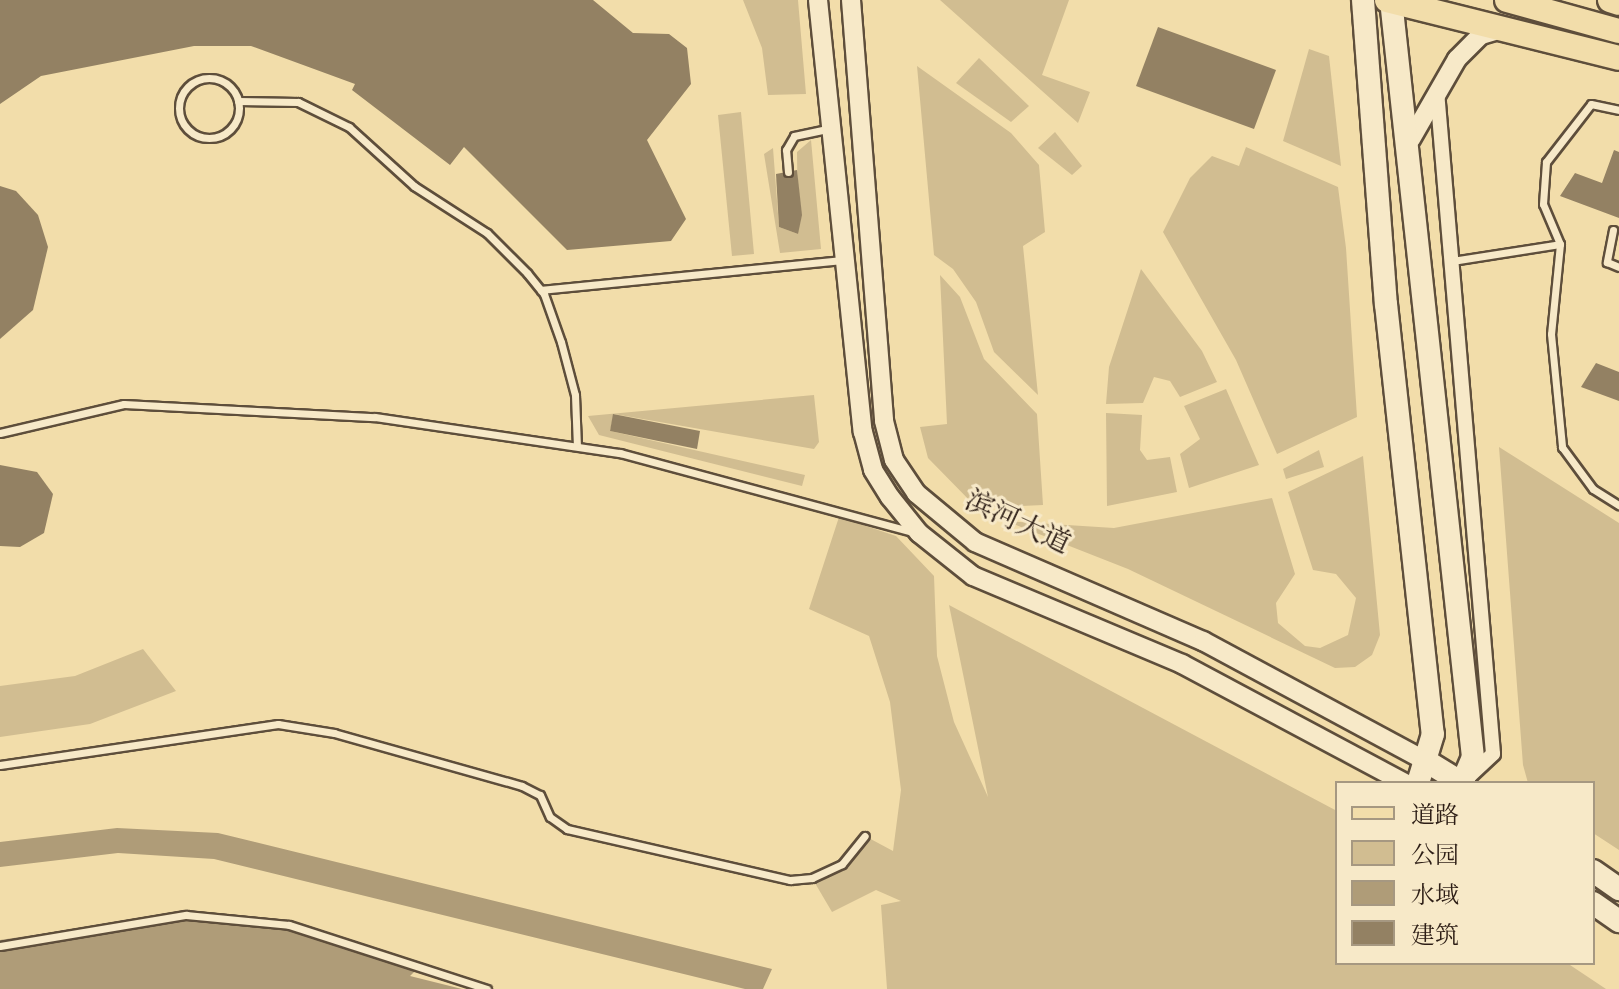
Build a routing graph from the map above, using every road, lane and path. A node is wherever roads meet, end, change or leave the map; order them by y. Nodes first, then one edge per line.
1 (818, 0) edge
2 (851, 0) edge
3 (1363, 0) edge
4 (1507, 0) edge
5 (1610, 0) edge
6 (1390, 1) edge
7 (1619, 3) edge
8 (1619, 31) edge
9 (1524, 32) junction
10 (1619, 58) edge
11 (1437, 88) junction
12 (238, 101) junction
13 (1619, 110) edge
14 (831, 129) junction
15 (1411, 139) junction
16 (788, 172) dead end
17 (1613, 230) dead end
18 (1560, 244) junction
19 (842, 260) junction
20 (1452, 261) junction
21 (1619, 267) edge
22 (541, 290) junction
23 (0, 433) edge
24 (577, 446) junction
25 (1619, 505) edge
26 (919, 533) junction
27 (1426, 761) junction
28 (0, 765) edge
29 (1401, 781) edge
30 (1419, 781) edge
31 (1459, 781) edge
32 (1463, 781) edge
33 (1464, 781) edge
34 (865, 836) dead end
35 (1595, 872) edge
36 (1619, 889) edge
37 (1595, 904) edge
38 (1619, 921) edge
39 (0, 946) edge
40 (487, 989) edge

1 - 14 street, 滨河大道
2 - 27 street, 滨河大道
3 - 27 main road
4 - 8 main road
5 - 7 main road
6 - 9 main road
6 - 15 main road
9 - 10 main road
9 - 11 street
11 - 15 street
11 - 20 street
12 - 12 lane
12 - 22 lane
13 - 18 lane
14 - 16 lane
14 - 19 street, 滨河大道
15 - 32 main road
17 - 21 lane
18 - 20 lane
18 - 25 lane
19 - 22 lane
19 - 26 street, 滨河大道
20 - 33 street
22 - 24 lane
23 - 24 lane
24 - 26 lane
26 - 29 street, 滨河大道
27 - 30 main road
27 - 31 main road, 滨河大道
28 - 34 lane
35 - 36 main road
37 - 38 main road
39 - 40 lane

